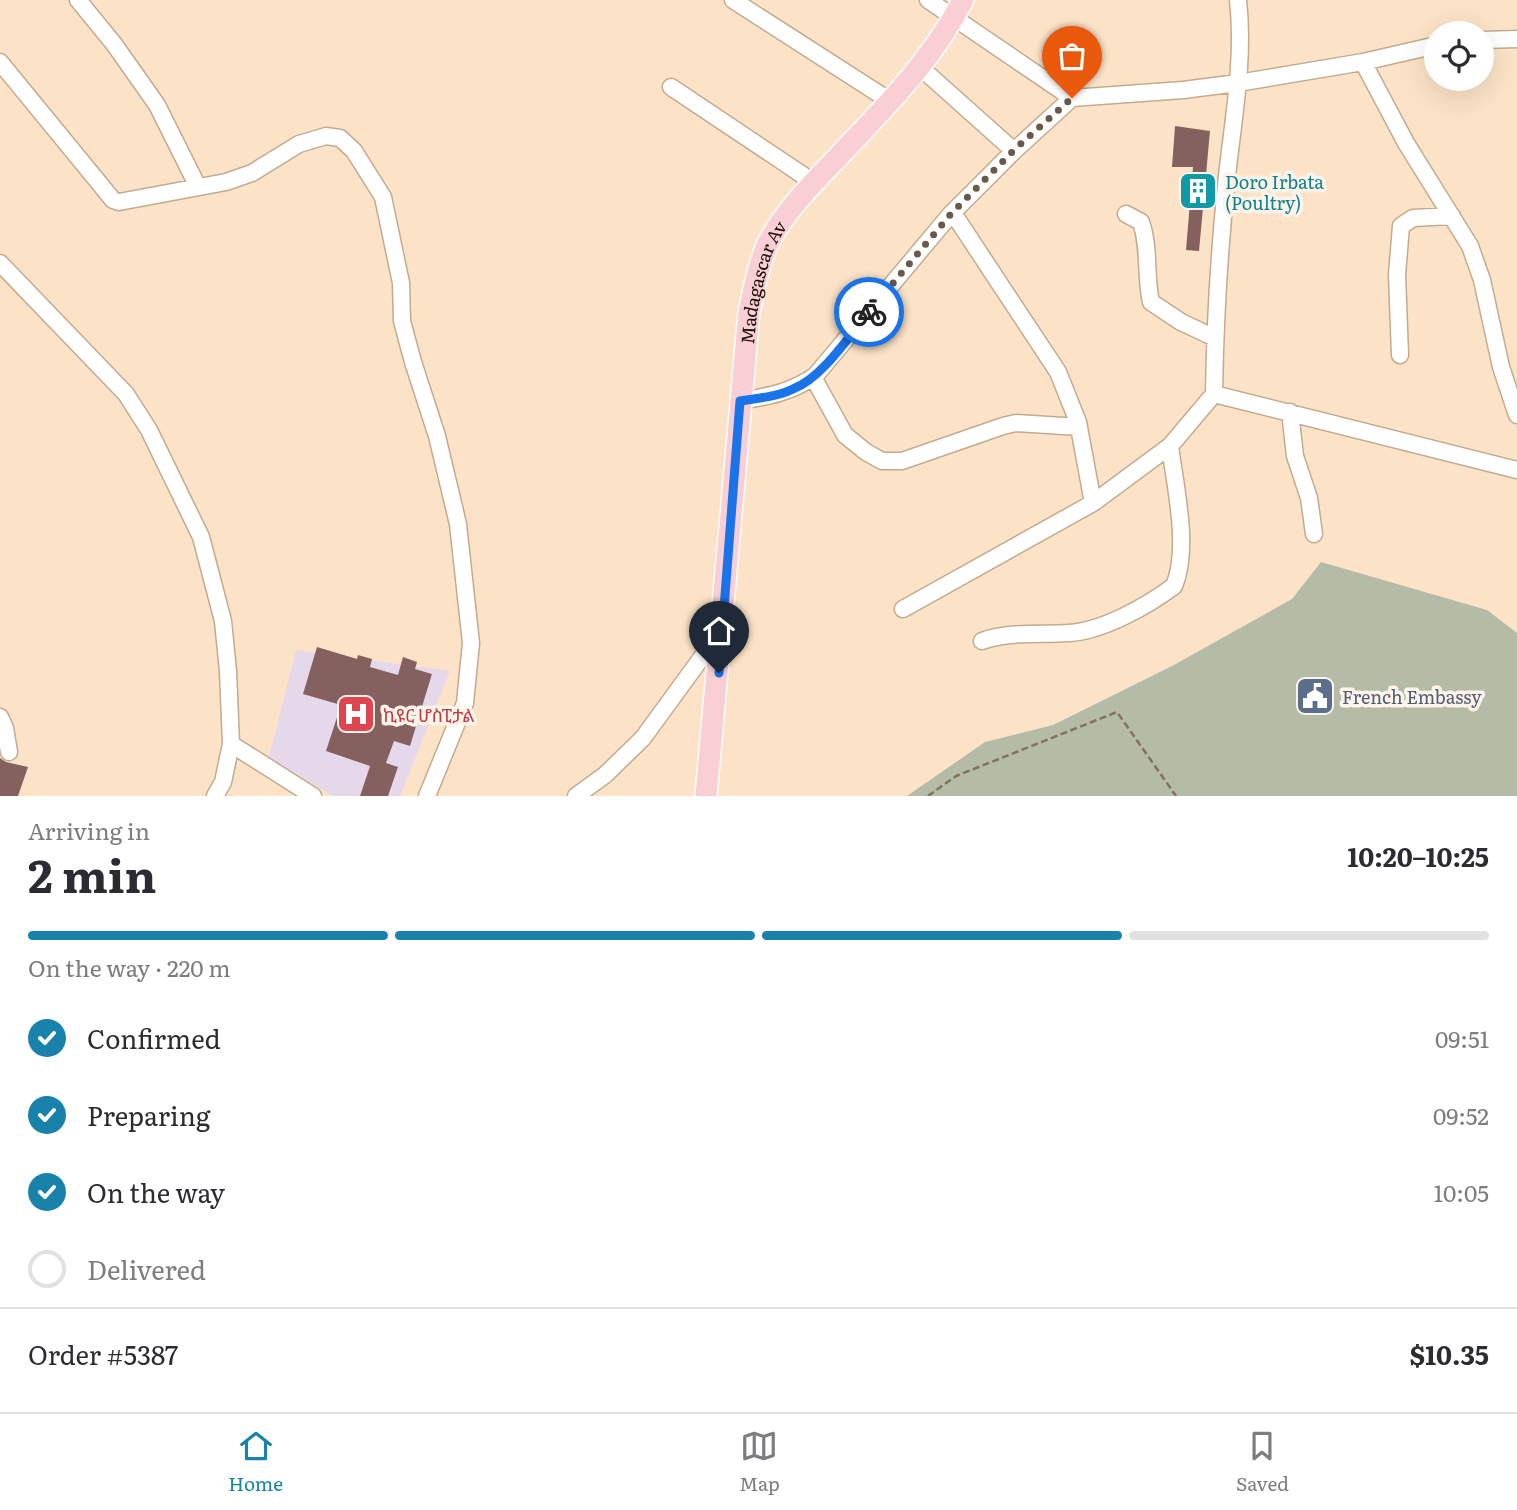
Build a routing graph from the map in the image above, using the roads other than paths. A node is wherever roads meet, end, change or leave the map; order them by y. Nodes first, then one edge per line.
1 (78, 0) edge
2 (733, 0) edge
3 (929, 0) edge
4 (1238, 0) edge
5 (1248, 0) edge
6 (959, 8) edge
7 (1517, 39) edge
8 (1494, 40) edge
9 (1424, 48) edge
10 (0, 62) edge
11 (1363, 62) junction
12 (920, 67) junction
13 (1238, 83) junction
14 (671, 87) dead end
15 (1072, 98) junction
16 (890, 101) junction
17 (1014, 150) junction
18 (813, 182) junction
19 (198, 187) junction
20 (953, 213) junction
21 (1126, 214) dead end
22 (1452, 216) junction
23 (0, 263) edge
24 (1215, 338) junction
25 (1400, 355) dead end
26 (813, 377) junction
27 (1214, 394) junction
28 (740, 401) junction
29 (1290, 412) junction
30 (1517, 415) edge
31 (1079, 427) junction
32 (1170, 446) junction
33 (1517, 470) edge
34 (1093, 503) junction
35 (1314, 534) dead end
36 (903, 609) dead end
37 (722, 629) junction
38 (982, 640) dead end
39 (0, 717) edge
40 (231, 744) junction
41 (9, 752) dead end
42 (307, 795) edge
43 (215, 796) edge
44 (427, 796) edge
45 (576, 796) edge
46 (706, 796) edge

1 - 19 street
2 - 16 street
3 - 6 street
4 - 5 street
4 - 13 street
6 - 12 main road, Madagascar Av
6 - 15 street
7 - 8 street
9 - 11 street
10 - 19 street
11 - 13 street
11 - 22 street
12 - 16 main road, Madagascar Av
12 - 17 street
13 - 15 street
13 - 24 street
14 - 18 street
15 - 17 street
16 - 18 main road, Madagascar Av
17 - 20 street
18 - 28 main road, Madagascar Av
19 - 44 street
20 - 26 street
20 - 31 street
21 - 24 street
22 - 25 street
22 - 30 street
23 - 40 street
24 - 27 street
26 - 28 street
26 - 31 street
27 - 29 street
27 - 32 street
28 - 37 main road, Madagascar Av
29 - 33 street
29 - 35 street
31 - 34 street
32 - 34 street
32 - 38 street
34 - 36 street
37 - 45 street
37 - 46 main road, Madagascar Av
39 - 41 street
40 - 42 street
40 - 43 street

